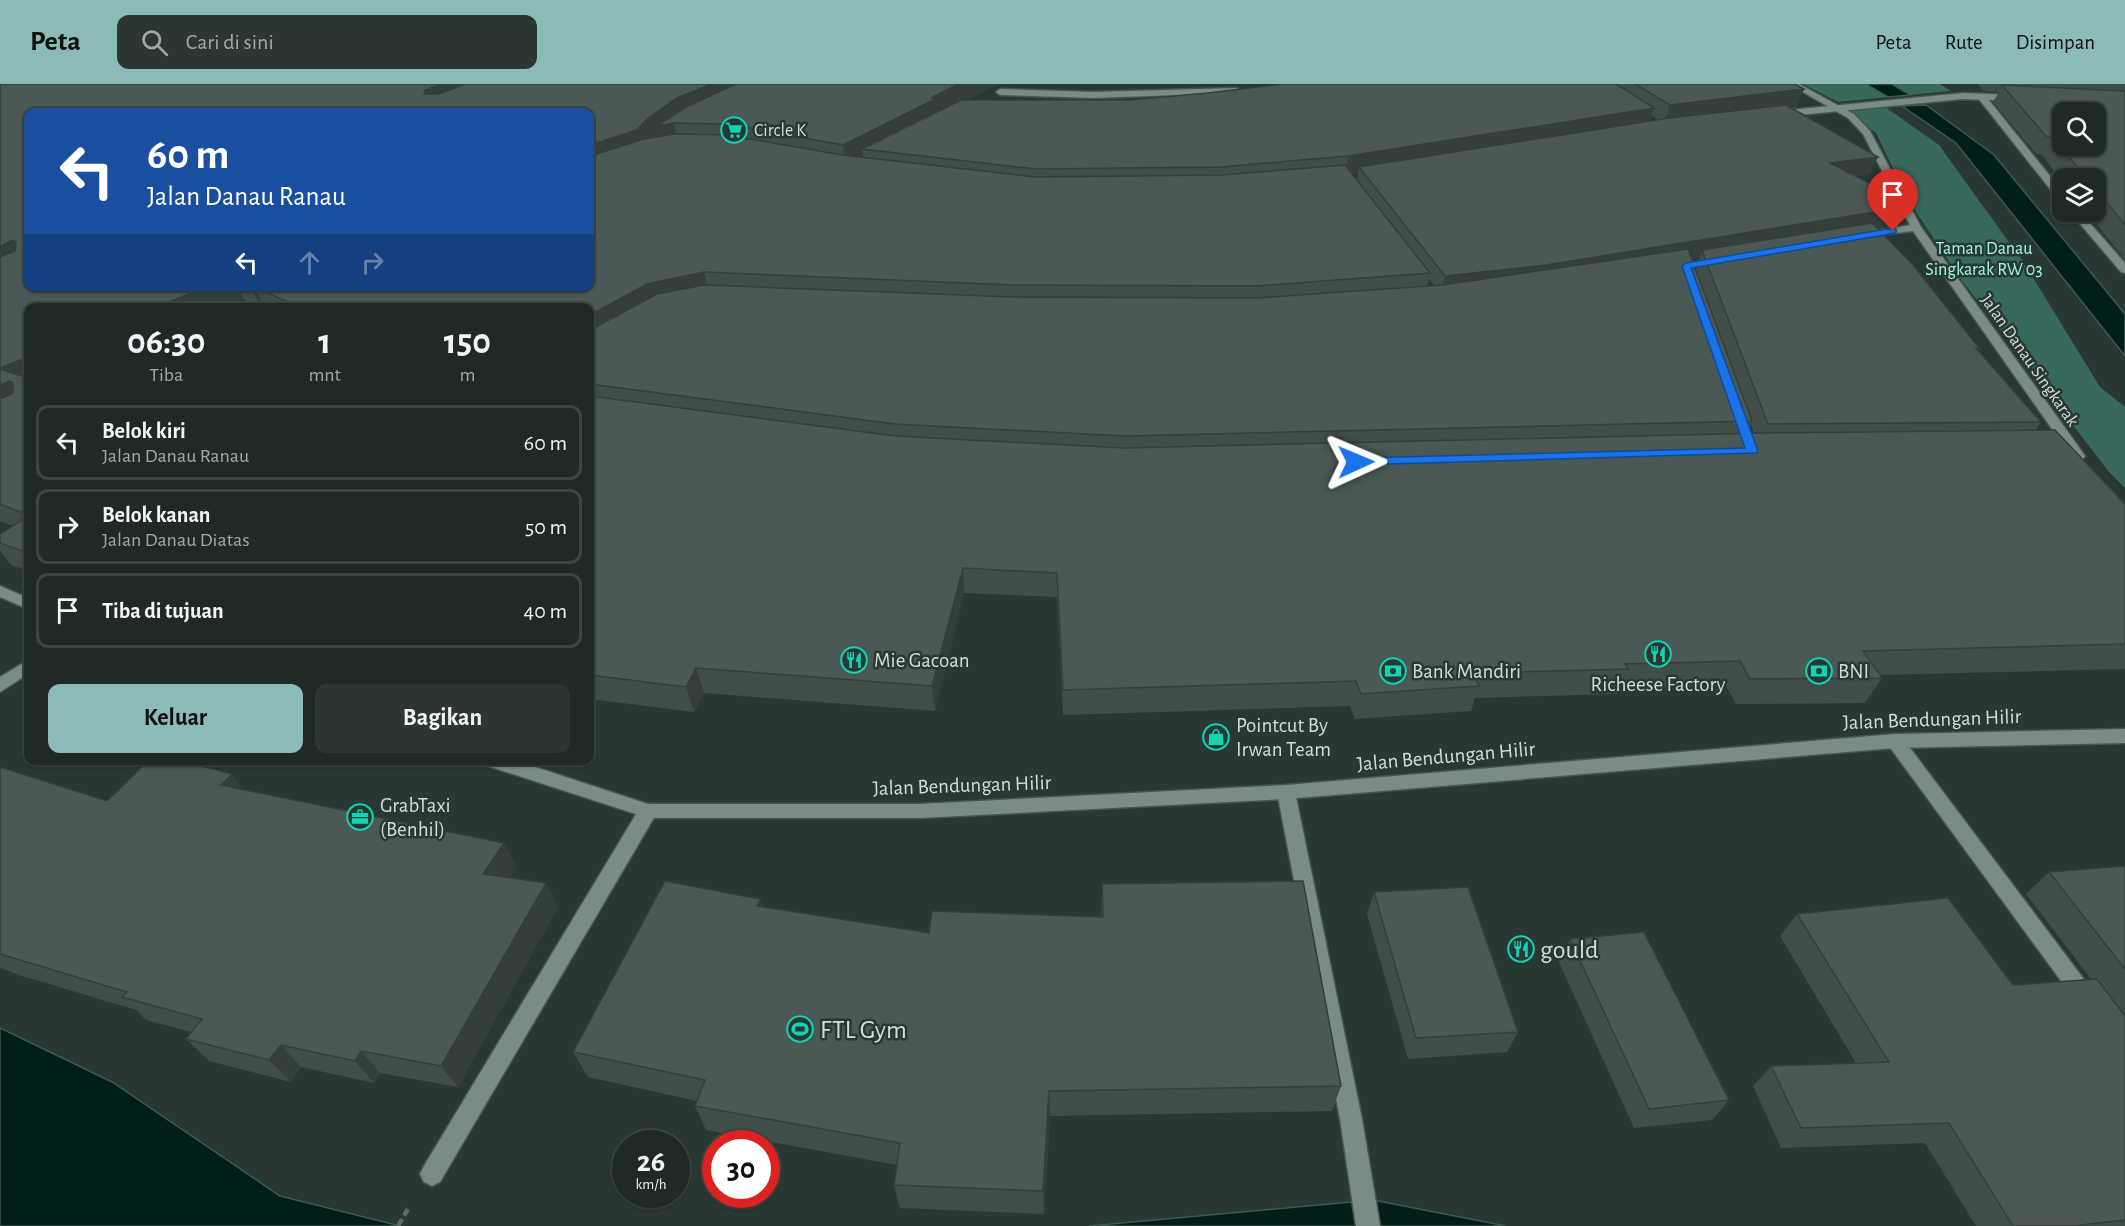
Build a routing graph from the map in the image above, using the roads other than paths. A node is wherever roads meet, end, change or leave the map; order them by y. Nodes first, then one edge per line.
1 (1015, 84) edge
2 (1793, 84) edge
3 (2010, 88) edge
4 (1245, 91) edge
5 (1000, 92) junction
6 (1981, 96) junction
7 (990, 97) edge
8 (1838, 108) junction
9 (1769, 115) edge
10 (2052, 185) edge
11 (2084, 222) edge
12 (1916, 227) junction
13 (1847, 239) edge
14 (2125, 270) edge
15 (2086, 465) edge
16 (0, 591) edge
17 (24, 602) edge
18 (24, 669) edge
19 (0, 686) edge
20 (2125, 736) edge
21 (1895, 741) junction
22 (506, 765) edge
23 (1286, 792) junction
24 (648, 811) junction
25 (2097, 1013) edge
26 (432, 1174) dead end
27 (1368, 1226) edge

1 - 5 street
2 - 8 street, Jalan Danau Singkarak
3 - 6 street
4 - 5 street
5 - 7 street
6 - 8 street
6 - 10 street
8 - 9 street
8 - 12 street, Jalan Danau Singkarak
11 - 14 street
12 - 13 street
12 - 15 street, Jalan Danau Singkarak
16 - 17 street
18 - 19 street
20 - 21 street, Jalan Bendungan Hilir
21 - 23 street, Jalan Bendungan Hilir
21 - 25 street
22 - 24 street, Jalan Bendungan Hilir
23 - 24 street, Jalan Bendungan Hilir
23 - 27 street
24 - 26 street

